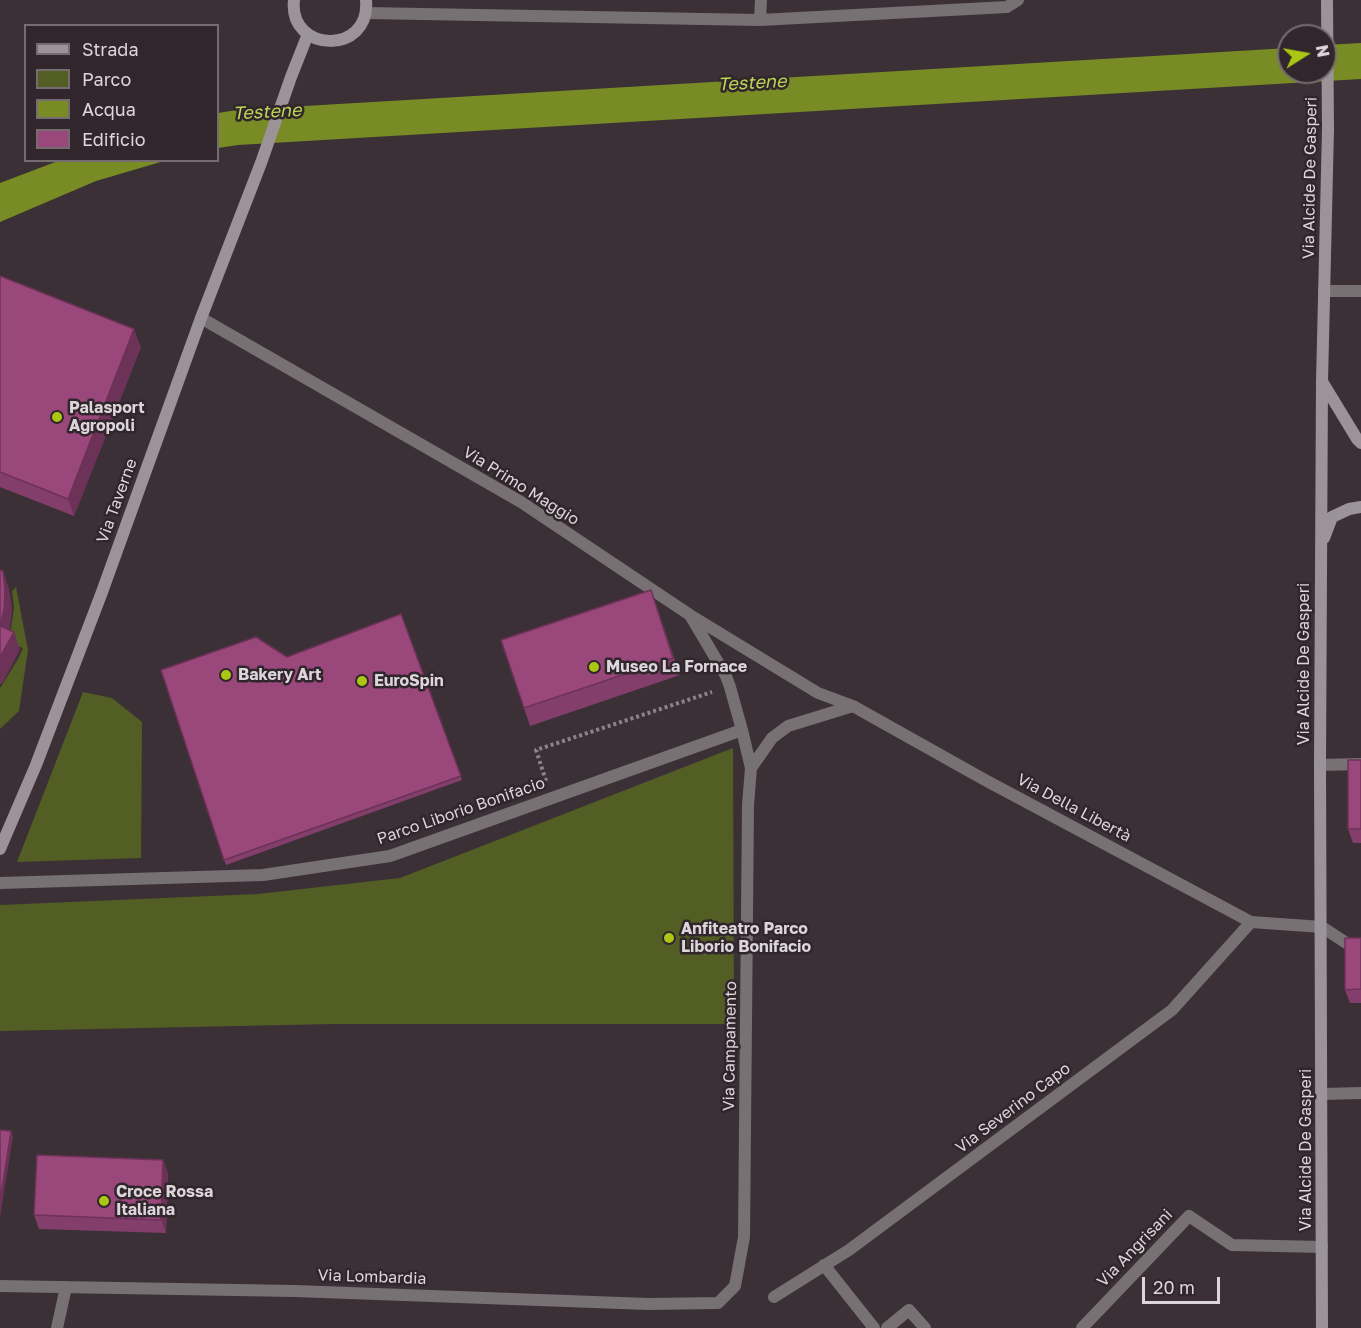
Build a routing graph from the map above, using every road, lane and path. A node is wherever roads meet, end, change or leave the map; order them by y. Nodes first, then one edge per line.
1 (294, 0) edge
2 (366, 0) edge
3 (761, 0) edge
4 (1018, 0) edge
5 (1327, 0) edge
6 (366, 13) junction
7 (760, 20) junction
8 (308, 34) junction
9 (1324, 291) junction
10 (1361, 291) edge
11 (201, 318) junction
12 (1322, 382) junction
13 (1361, 443) edge
14 (1361, 507) edge
15 (1321, 544) junction
16 (690, 615) junction
17 (730, 687) junction
18 (818, 693) joint
19 (853, 706) junction
20 (742, 730) junction
21 (1361, 764) edge
22 (1320, 765) junction
23 (751, 768) junction
24 (551, 798) junction
25 (0, 849) edge
26 (0, 883) edge
27 (1251, 922) junction
28 (1322, 927) junction
29 (1361, 947) edge
30 (1361, 1093) edge
31 (1322, 1094) junction
32 (1322, 1248) junction
33 (824, 1265) junction
34 (0, 1286) edge
35 (735, 1286) joint
36 (66, 1287) junction
37 (774, 1297) dead end
38 (57, 1328) edge
39 (874, 1328) edge
40 (887, 1328) edge
41 (925, 1328) edge
42 (1082, 1328) edge
43 (1322, 1328) edge

1 - 8 street
2 - 6 street
3 - 7 street
4 - 7 street
5 - 9 street, Via Alcide De Gasperi
6 - 7 street
6 - 8 street
8 - 11 street, Via Taverne
9 - 10 street
9 - 12 street, Via Alcide De Gasperi
11 - 16 street, Via Primo Maggio
11 - 25 street, Via Taverne
12 - 13 street
12 - 15 street, Via Alcide De Gasperi
14 - 15 street
15 - 22 street, Via Alcide De Gasperi
16 - 17 street, Via Campamento
16 - 18 street, Via Primo Maggio
17 - 20 street, Via Campamento
17 - 24 path
18 - 19 street, Via Della Libertà
19 - 23 street
19 - 27 street, Via Della Libertà
20 - 23 street, Via Campamento
20 - 24 street, Parco Liborio Bonifacio
21 - 22 street
22 - 28 street, Via Alcide De Gasperi
23 - 35 street, Via Campamento
24 - 26 street, Parco Liborio Bonifacio
27 - 28 street, Via Della Libertà
27 - 33 street, Via Severino Capo
28 - 29 street
28 - 31 street, Via Alcide De Gasperi
30 - 31 street
31 - 32 street, Via Alcide De Gasperi
32 - 42 street, Via Angrisani
32 - 43 street, Via Alcide De Gasperi
33 - 37 street, Via Severino Capo
33 - 39 street
34 - 36 street, Via Lombardia
35 - 36 street, Via Lombardia
36 - 38 street
40 - 41 street

